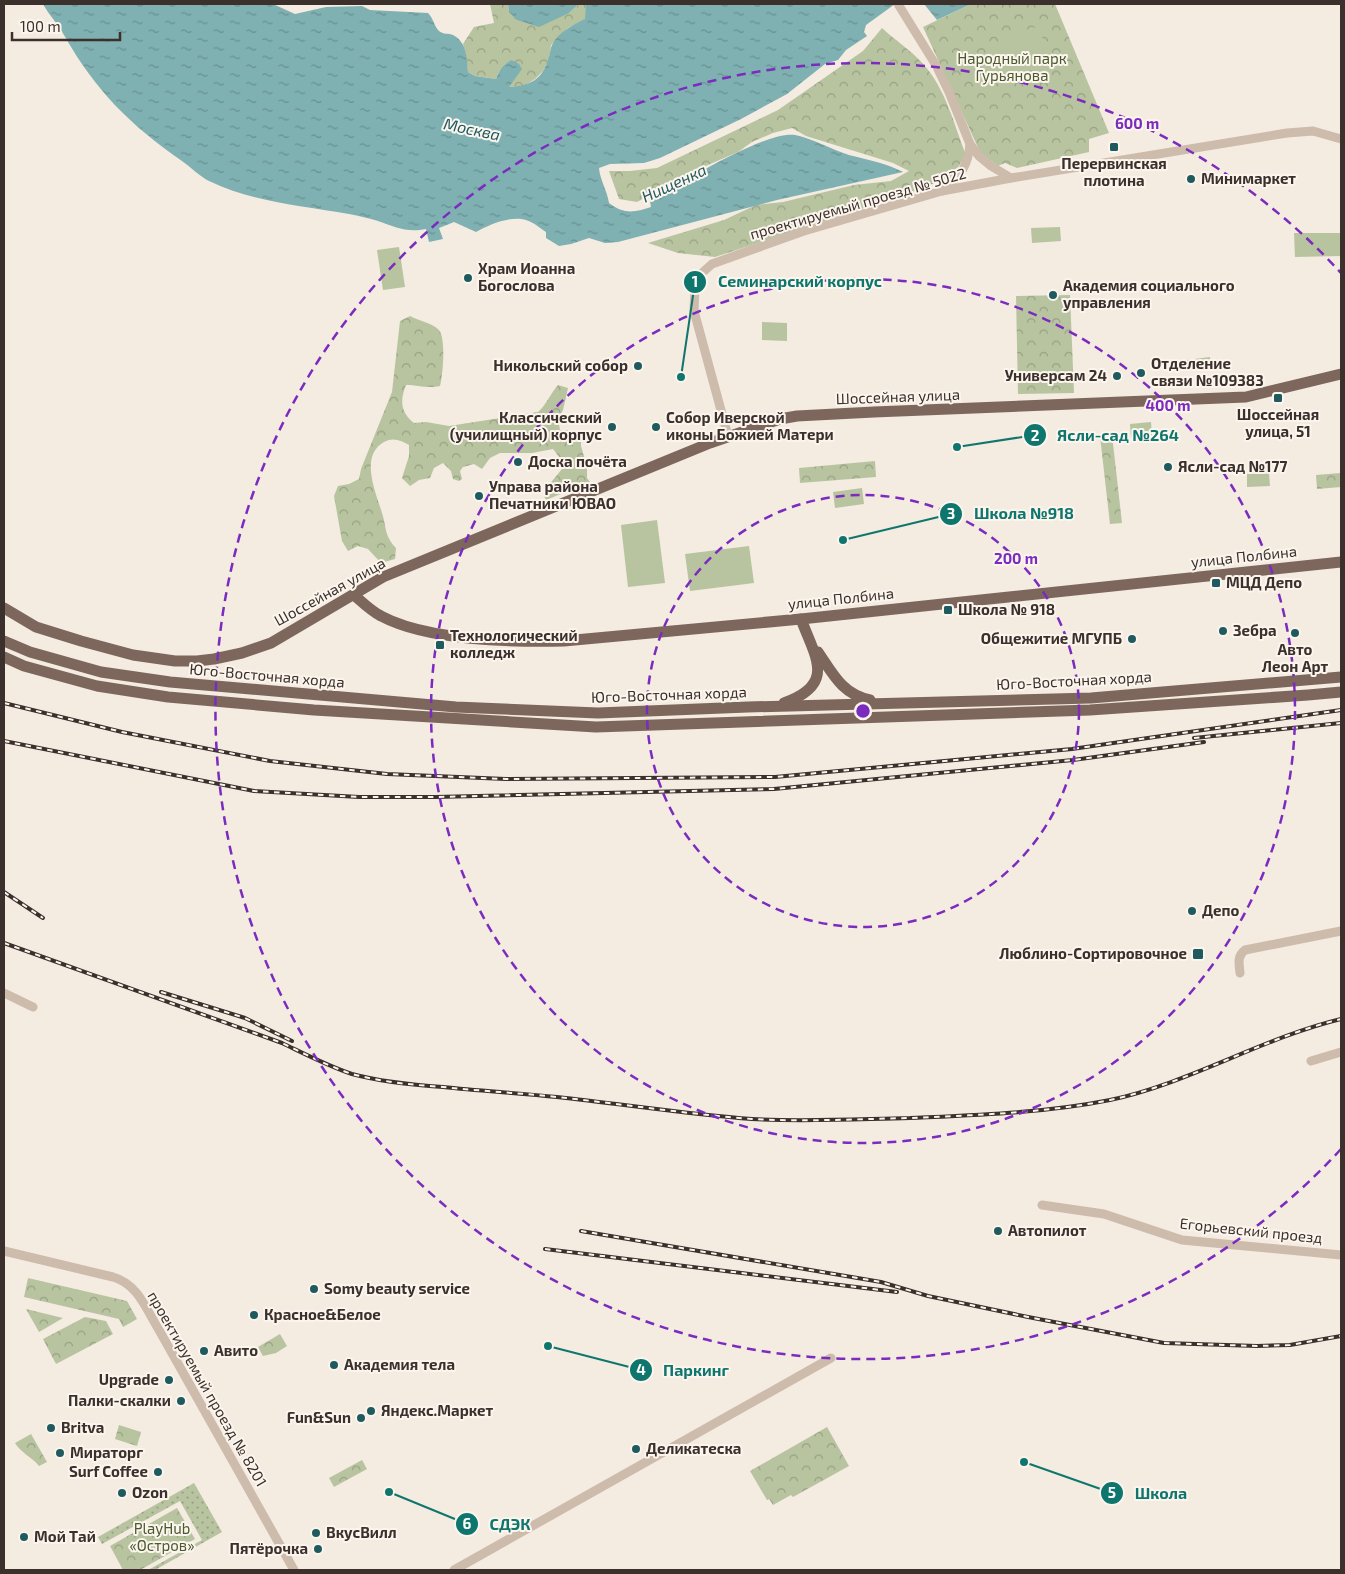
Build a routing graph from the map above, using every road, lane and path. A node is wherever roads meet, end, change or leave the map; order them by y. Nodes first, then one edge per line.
1 (898, 4) edge
2 (1341, 138) edge
3 (970, 144) junction
4 (1010, 178) junction
5 (942, 191) junction
6 (1341, 374) edge
7 (728, 436) junction
8 (1341, 562) edge
9 (354, 595) junction
10 (4, 608) edge
11 (801, 619) junction
12 (808, 636) junction
13 (4, 642) edge
14 (4, 658) edge
15 (1341, 677) edge
16 (1341, 692) edge
17 (884, 703) junction
18 (776, 706) junction
19 (1341, 931) edge
20 (1240, 973) dead end
21 (4, 994) edge
22 (34, 1007) dead end
23 (1341, 1052) edge
24 (1311, 1061) dead end
25 (1042, 1205) dead end
26 (4, 1251) edge
27 (1341, 1255) edge
28 (832, 1358) dead end
29 (294, 1570) edge
30 (454, 1570) edge

1 - 3 street
2 - 4 street, проектируемый проезд № 5022
3 - 4 street
3 - 5 street
4 - 5 street, проектируемый проезд № 5022
5 - 7 street, проектируемый проезд № 5022
6 - 7 main road, Шоссейная улица
7 - 9 main road, Шоссейная улица
8 - 11 main road, улица Полбина
9 - 10 main road, Шоссейная улица
9 - 11 main road, улица Полбина
11 - 12 main road
12 - 17 main road
12 - 18 main road
13 - 18 main road, Юго-Восточная хорда
14 - 16 main road, Юго-Восточная хорда
15 - 17 main road, Юго-Восточная хорда
17 - 18 main road, Юго-Восточная хорда
19 - 20 street
21 - 22 street
23 - 24 street
25 - 27 street, Егорьевский проезд
26 - 29 street, проектируемый проезд № 8201
28 - 30 street

